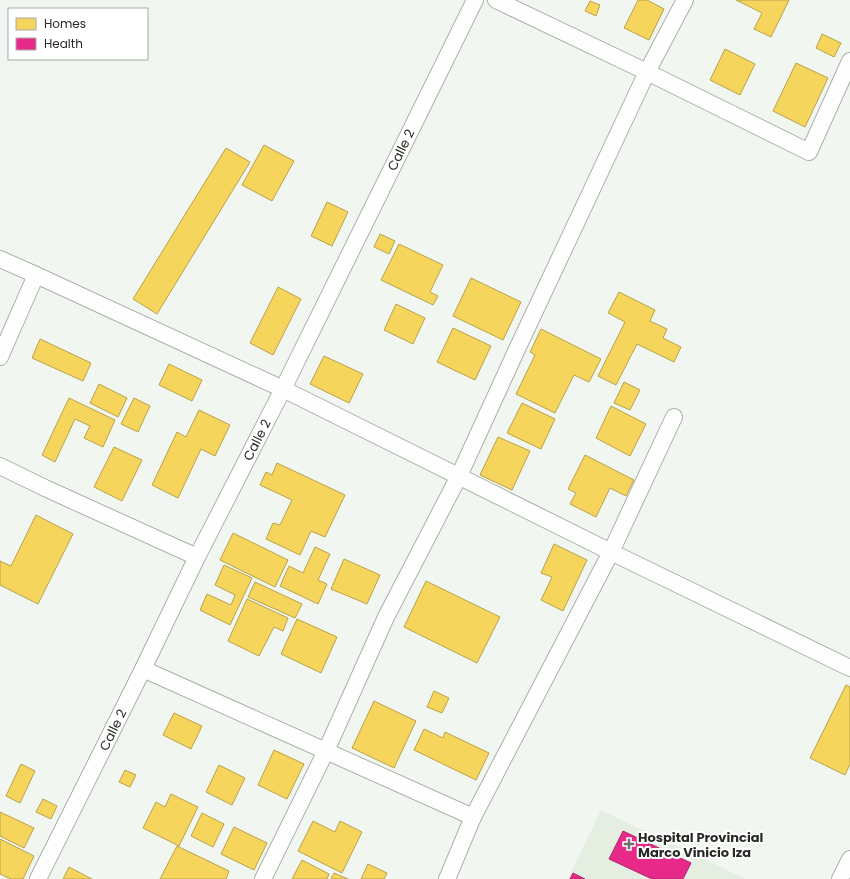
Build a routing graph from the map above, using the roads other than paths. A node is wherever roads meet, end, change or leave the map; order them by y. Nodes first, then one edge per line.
1 (475, 0) edge
2 (496, 0) edge
3 (685, 0) edge
4 (850, 61) edge
5 (647, 72) junction
6 (0, 260) edge
7 (36, 275) junction
8 (0, 357) edge
9 (283, 389) junction
10 (674, 417) dead end
11 (0, 466) edge
12 (459, 476) junction
13 (611, 552) junction
14 (197, 557) junction
15 (850, 668) edge
16 (143, 669) junction
17 (326, 751) junction
18 (473, 817) junction
19 (850, 859) edge
20 (38, 879) edge
21 (263, 879) edge
22 (447, 879) edge
23 (840, 879) edge

1 - 9 street, Calle 2
2 - 5 street
3 - 5 street
4 - 5 street
5 - 12 street
6 - 7 street
7 - 8 street
7 - 9 street
9 - 12 street
9 - 14 street, Calle 2
10 - 13 street
11 - 14 street
12 - 13 street
12 - 17 street
13 - 15 street
13 - 18 street
14 - 16 street, Calle 2
16 - 17 street
16 - 20 street, Calle 2
17 - 18 street
17 - 21 street
18 - 22 street
19 - 23 street

